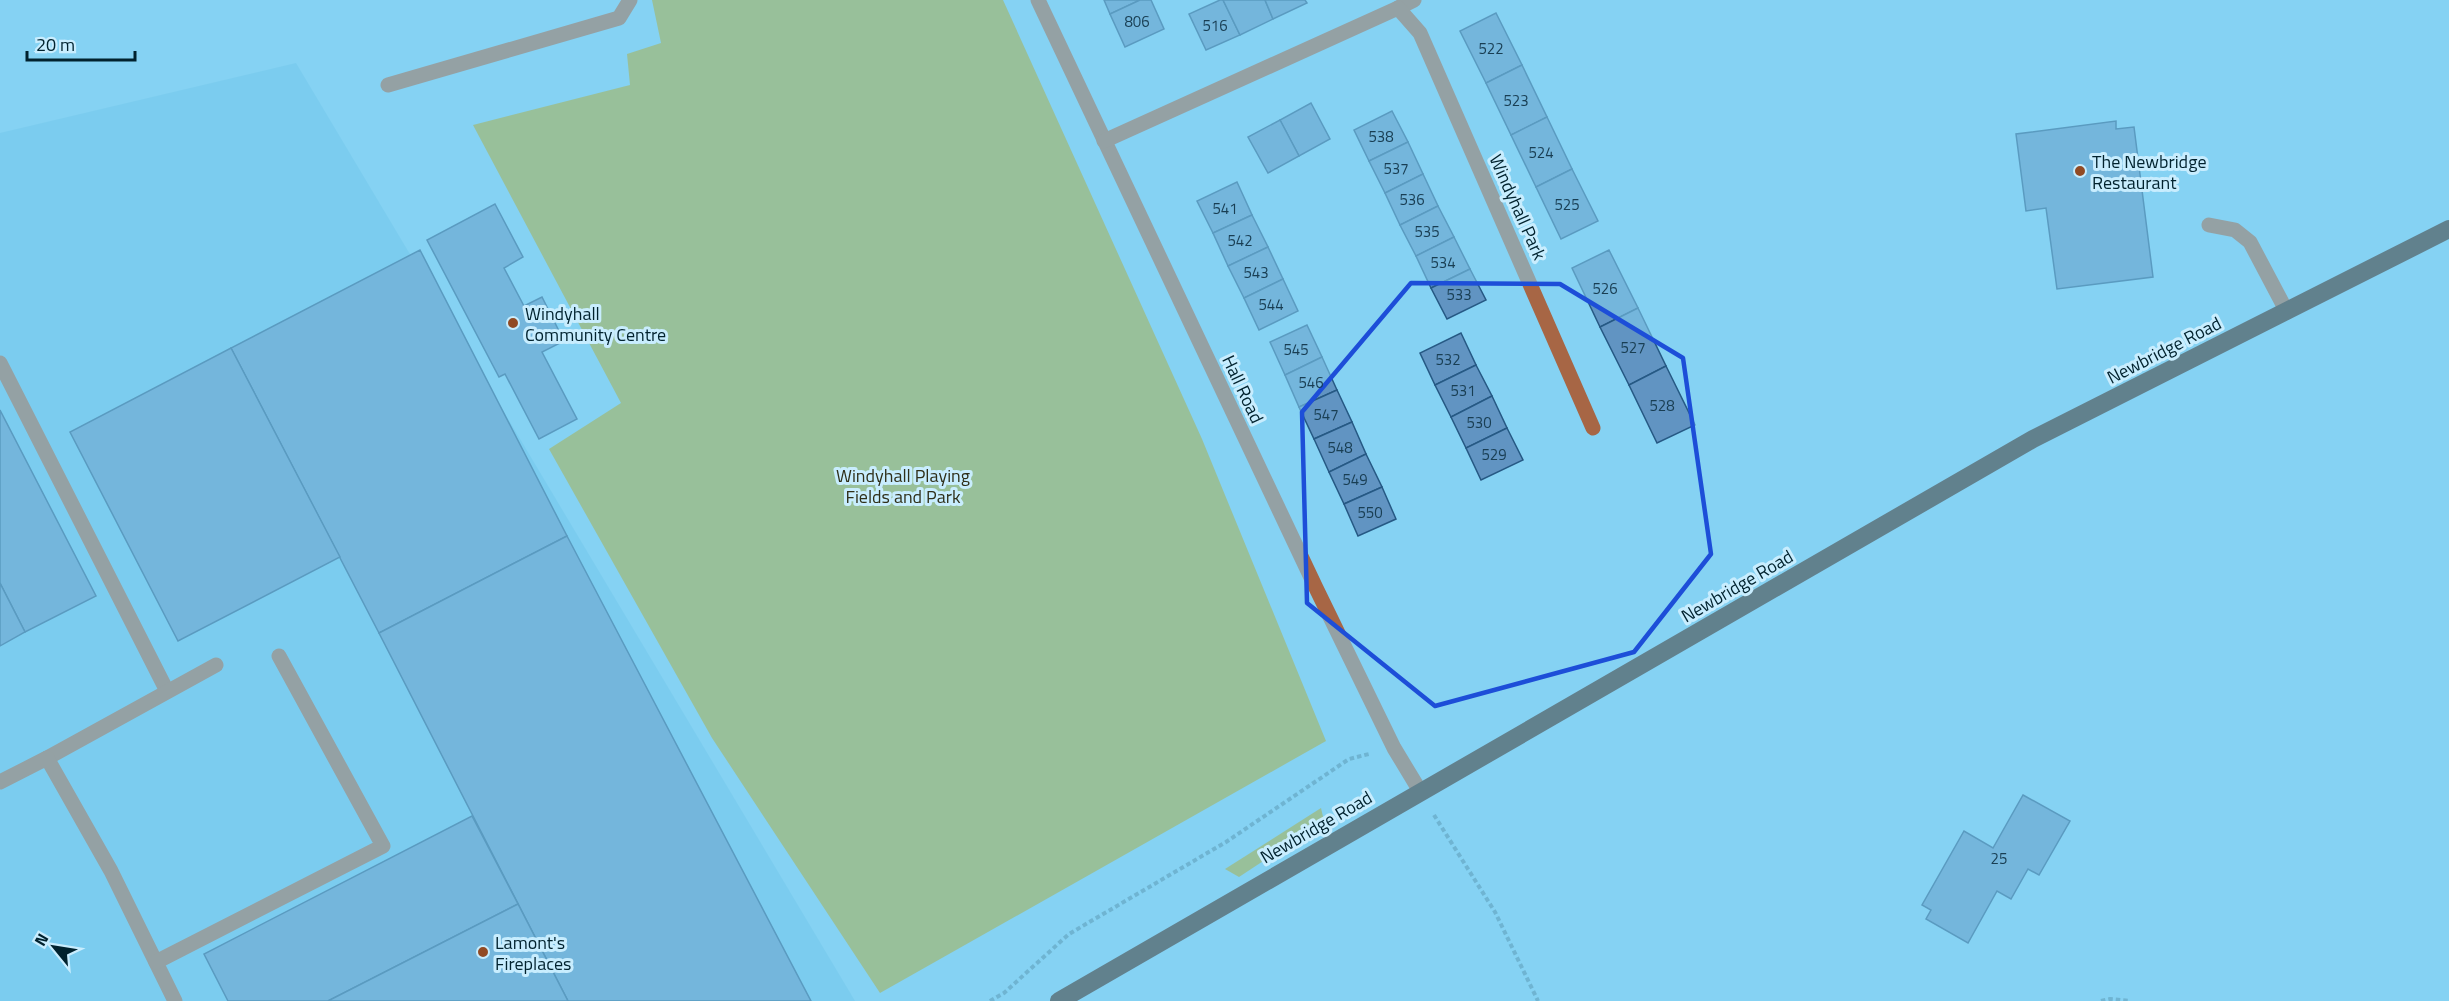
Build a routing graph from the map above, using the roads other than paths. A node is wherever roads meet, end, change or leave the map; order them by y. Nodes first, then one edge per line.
1 (630, 0) edge
2 (1038, 0) edge
3 (1414, 0) edge
4 (1398, 8) junction
5 (388, 85) dead end
6 (1104, 141) junction
7 (2209, 225) dead end
8 (2449, 230) edge
9 (2287, 312) junction
10 (0, 363) edge
11 (1593, 428) dead end
12 (279, 656) dead end
13 (216, 665) dead end
14 (167, 691) junction
15 (47, 758) junction
16 (0, 782) edge
17 (1420, 791) junction
18 (156, 962) junction
19 (175, 1001) edge
20 (1059, 1001) edge

1 - 5 street
2 - 6 street, Hall Road
3 - 4 street
4 - 6 street
4 - 11 street, Windyhall Park
6 - 17 street, Hall Road
7 - 9 street
8 - 9 highway, Newbridge Road
9 - 17 highway, Newbridge Road
10 - 14 street
12 - 18 street
13 - 14 street
14 - 15 street
15 - 16 street
15 - 18 street
17 - 20 highway, Newbridge Road
18 - 19 street

